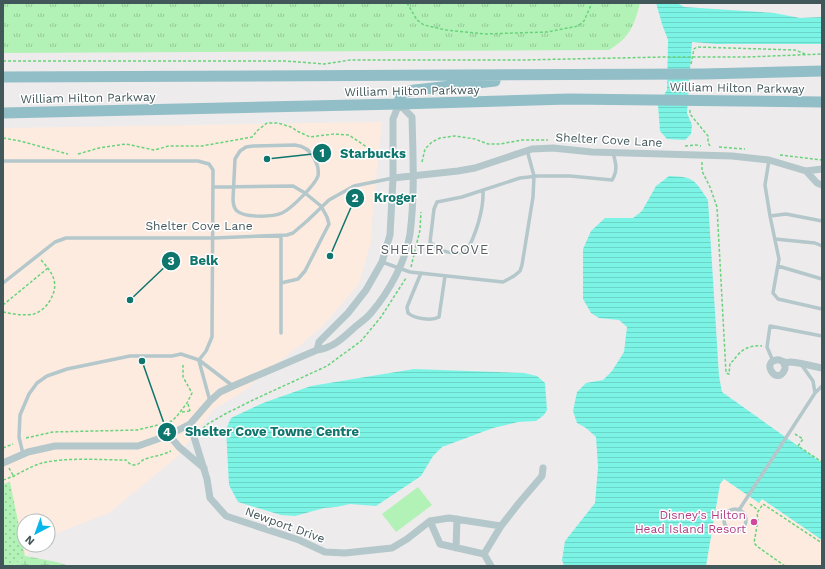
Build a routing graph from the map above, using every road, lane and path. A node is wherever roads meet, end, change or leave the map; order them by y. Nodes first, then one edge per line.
1 (407, 3) edge
2 (592, 3) edge
3 (694, 49) dead end
4 (806, 54) junction
5 (822, 54) edge
6 (3, 61) edge
7 (822, 71) edge
8 (549, 74) junction
9 (3, 77) edge
10 (822, 102) edge
11 (399, 104) junction
12 (3, 113) edge
13 (690, 114) dead end
14 (527, 150) junction
15 (612, 153) junction
16 (707, 156) junction
17 (769, 160) junction
18 (3, 161) edge
19 (822, 169) edge
20 (806, 171) junction
21 (414, 176) junction
22 (534, 176) junction
23 (393, 178) junction
24 (822, 185) edge
25 (233, 186) junction
26 (214, 187) junction
27 (483, 190) junction
28 (305, 193) junction
29 (321, 206) junction
30 (770, 216) junction
31 (822, 221) edge
32 (282, 236) junction
33 (214, 238) junction
34 (775, 239) junction
35 (822, 246) edge
36 (37, 256) junction
37 (382, 262) junction
38 (778, 266) junction
39 (48, 268) junction
40 (400, 268) junction
41 (421, 273) junction
42 (445, 276) junction
43 (822, 279) edge
44 (281, 282) junction
45 (3, 283) edge
46 (3, 305) edge
47 (822, 309) edge
48 (3, 312) edge
49 (281, 333) dead end
50 (822, 336) edge
51 (768, 347) junction
52 (317, 350) junction
53 (198, 360) junction
54 (773, 361) junction
55 (783, 362) junction
56 (801, 363) junction
57 (183, 364) dead end
58 (822, 368) edge
59 (233, 386) junction
60 (822, 386) edge
61 (815, 393) junction
62 (210, 401) junction
63 (187, 403) junction
64 (182, 412) junction
65 (201, 421) dead end
66 (190, 424) junction
67 (795, 434) dead end
68 (168, 436) junction
69 (198, 436) dead end
70 (26, 438) dead end
71 (13, 444) dead end
72 (3, 448) edge
73 (172, 450) dead end
74 (23, 454) junction
75 (822, 462) edge
76 (6, 465) edge
77 (204, 468) junction
78 (542, 468) dead end
79 (14, 477) junction
80 (3, 480) edge
81 (749, 502) dead end
82 (739, 510) junction
83 (758, 510) junction
84 (457, 519) junction
85 (430, 520) junction
86 (501, 526) junction
87 (822, 544) edge
88 (456, 548) junction
89 (484, 554) junction
90 (491, 566) edge
91 (785, 566) edge

1 - 2 path
3 - 4 path
4 - 5 path
4 - 6 path
7 - 8 highway, William Hilton Parkway
8 - 9 highway, William Hilton Parkway
8 - 11 highway
10 - 11 highway, William Hilton Parkway
11 - 12 highway, William Hilton Parkway
11 - 21 street
11 - 23 street
13 - 16 path
14 - 15 street, Shelter Cove Lane
14 - 21 street, Shelter Cove Lane
14 - 22 lane
15 - 16 street, Shelter Cove Lane
15 - 22 lane
16 - 17 street, Shelter Cove Lane
16 - 51 path
17 - 20 street, Shelter Cove Lane
17 - 30 lane
18 - 26 lane
19 - 20 street, Shelter Cove Lane
20 - 24 street, Shelter Cove Lane
21 - 23 street, Shelter Cove Lane
21 - 40 street
22 - 27 lane
22 - 42 lane
23 - 29 lane, Shelter Cove Lane
23 - 37 street
25 - 26 lane
25 - 28 lane
25 - 28 lane
25 - 28 lane
26 - 33 lane
27 - 27 lane
28 - 29 lane
29 - 32 lane, Shelter Cove Lane
29 - 44 lane
30 - 31 lane
30 - 34 lane
32 - 33 lane, Shelter Cove Lane
32 - 44 lane
33 - 36 lane, Shelter Cove Lane
33 - 53 lane
34 - 35 lane
34 - 38 lane
36 - 39 path
36 - 45 lane, Shelter Cove Lane
37 - 40 lane
37 - 52 street
38 - 43 lane
38 - 47 lane
39 - 46 path
39 - 48 path
40 - 41 lane
40 - 52 street
41 - 42 lane
41 - 42 lane
44 - 49 lane
50 - 51 lane
51 - 54 lane
52 - 59 street
53 - 59 lane
53 - 62 lane
53 - 74 lane
54 - 55 street
54 - 55 street
55 - 56 street
56 - 58 street
56 - 61 lane
57 - 63 path
59 - 62 street
60 - 61 lane
61 - 82 lane
62 - 66 street
63 - 64 path
63 - 64 path
64 - 70 path
65 - 69 path
66 - 68 street
66 - 77 street, Newport Drive
67 - 75 path
68 - 74 street
68 - 77 street
71 - 72 path
73 - 79 path
74 - 76 street
76 - 79 path
77 - 85 street, Newport Drive
78 - 86 street
79 - 80 path
81 - 83 path
82 - 82 lane
83 - 87 path
83 - 91 path
84 - 85 street
84 - 86 street
84 - 88 street
85 - 88 street
86 - 89 street
88 - 89 street
89 - 90 street

